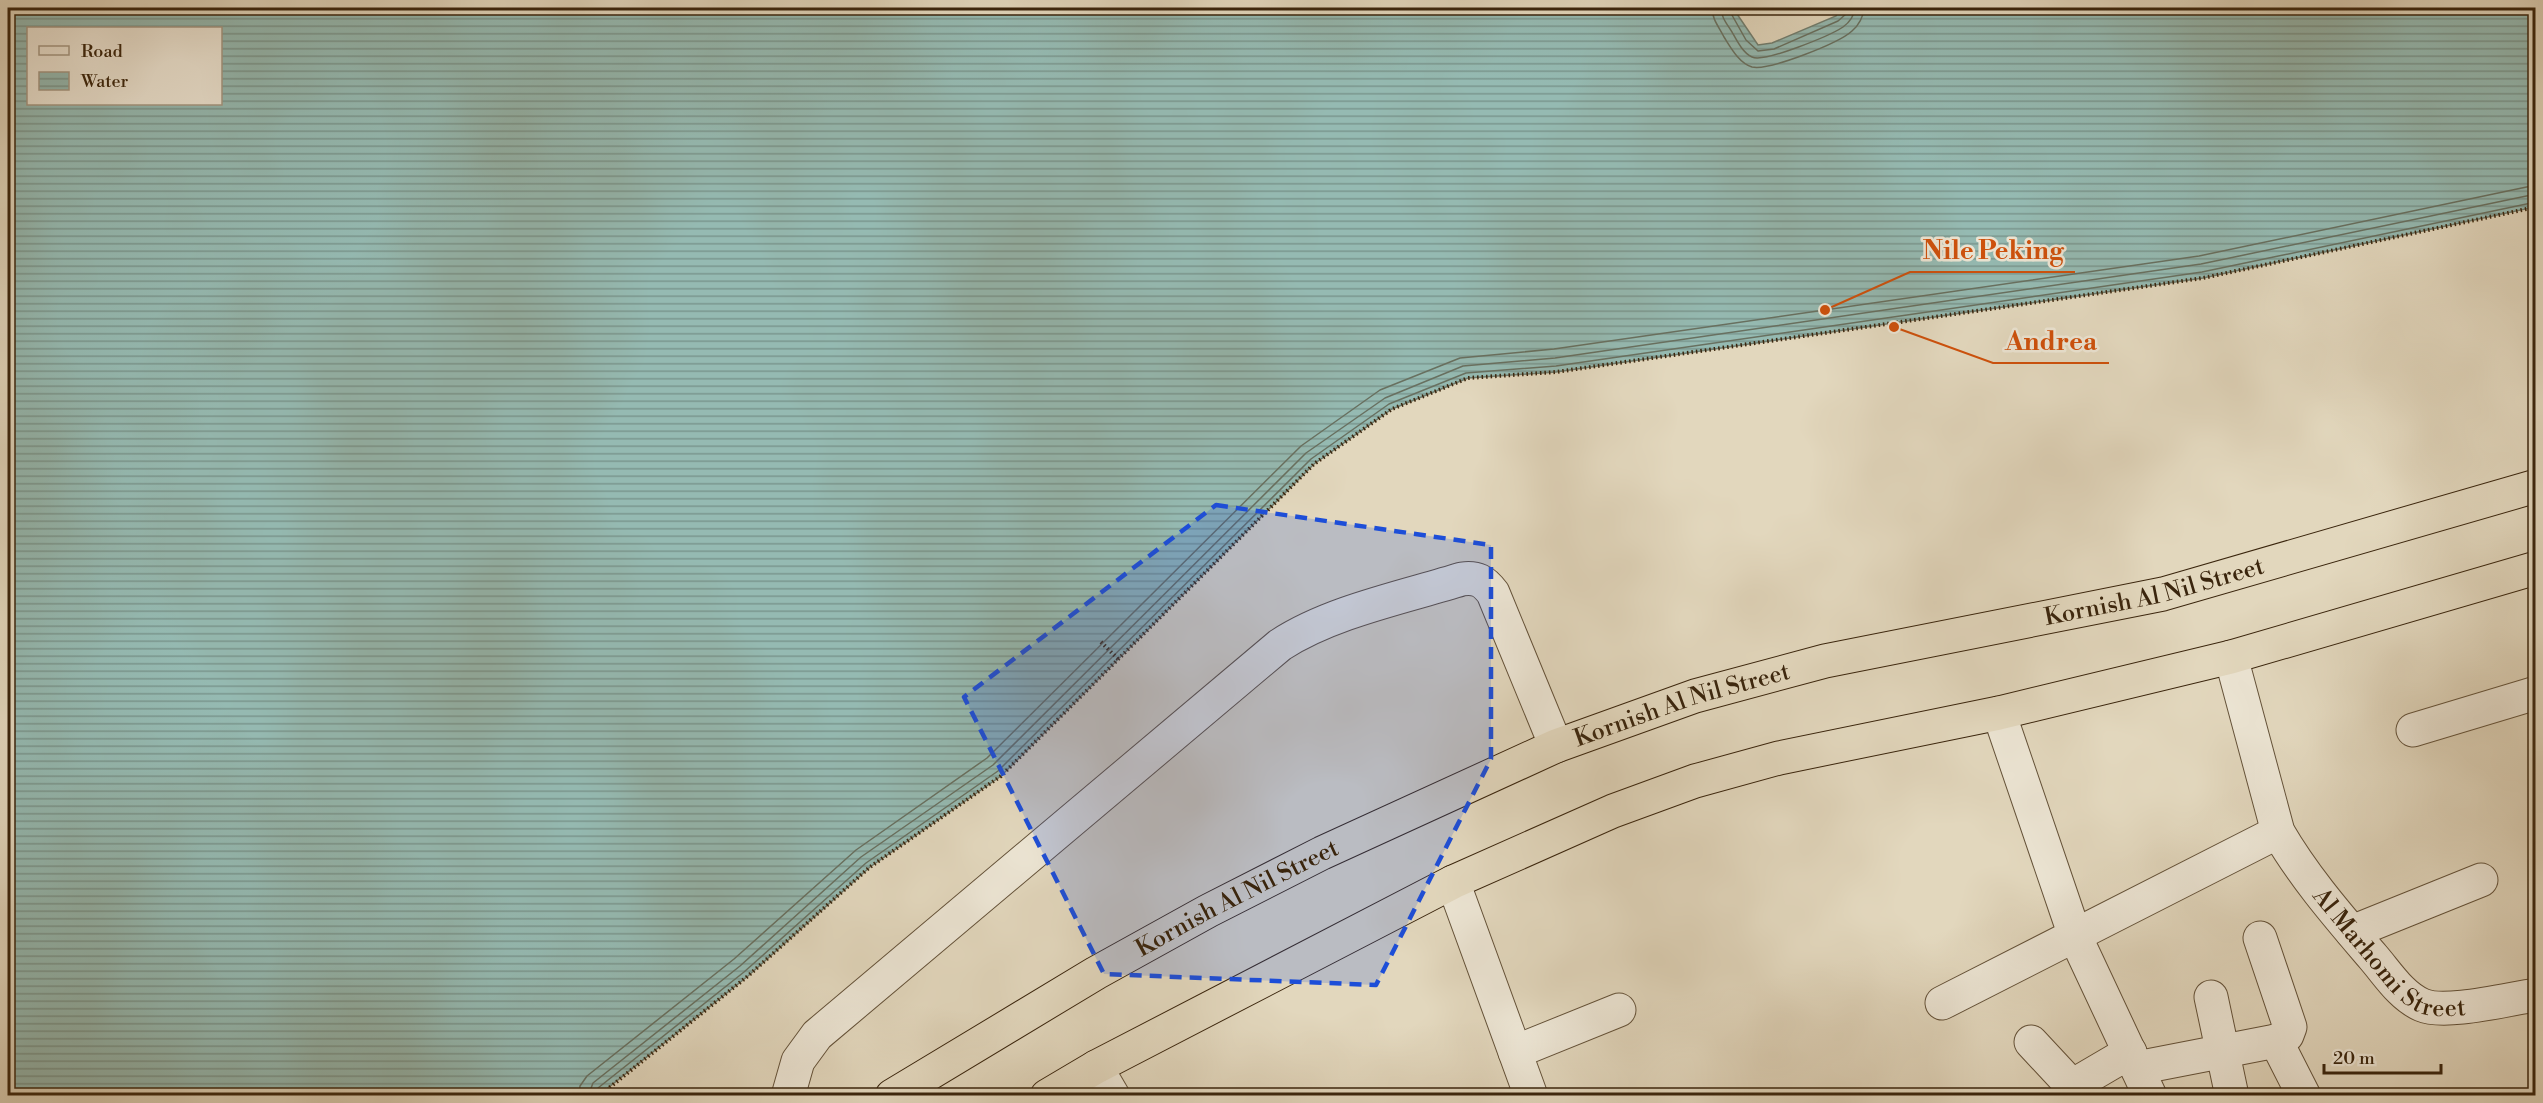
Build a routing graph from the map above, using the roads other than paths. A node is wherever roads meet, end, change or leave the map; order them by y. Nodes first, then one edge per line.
1 (2535, 486) edge
2 (2535, 568) edge
3 (2231, 657) junction
4 (2535, 693) edge
5 (1999, 713) junction
6 (2413, 730) dead end
7 (1556, 747) junction
8 (2278, 832) junction
9 (2481, 880) dead end
10 (1453, 882) junction
11 (2352, 932) junction
12 (2075, 936) junction
13 (2260, 938) dead end
14 (2535, 995) edge
15 (2211, 997) dead end
16 (1942, 1003) dead end
17 (1618, 1011) dead end
18 (2276, 1041) junction
19 (2031, 1042) dead end
20 (2224, 1051) junction
21 (1515, 1052) junction
22 (1096, 1067) junction
23 (2139, 1072) edge
24 (2070, 1091) edge
25 (788, 1095) edge
26 (892, 1095) edge
27 (1047, 1095) edge
28 (1113, 1095) edge
29 (1531, 1095) edge
30 (2232, 1095) edge
31 (2304, 1095) edge

1 - 7 highway, Kornish Al Nil Street
2 - 3 highway
3 - 5 highway
3 - 8 street, Al Marhomi Street
4 - 6 street
5 - 10 highway
5 - 12 street
7 - 25 street
7 - 26 highway, Kornish Al Nil Street
8 - 11 street, Al Marhomi Street
8 - 12 street
9 - 11 street
10 - 21 street
10 - 22 highway
11 - 14 street, Al Marhomi Street
12 - 16 street
12 - 23 street
13 - 18 street
15 - 20 street
17 - 21 street
18 - 20 street
18 - 31 street
19 - 24 street
20 - 23 street
20 - 30 street
21 - 29 street
22 - 27 highway
22 - 28 street
23 - 24 street

